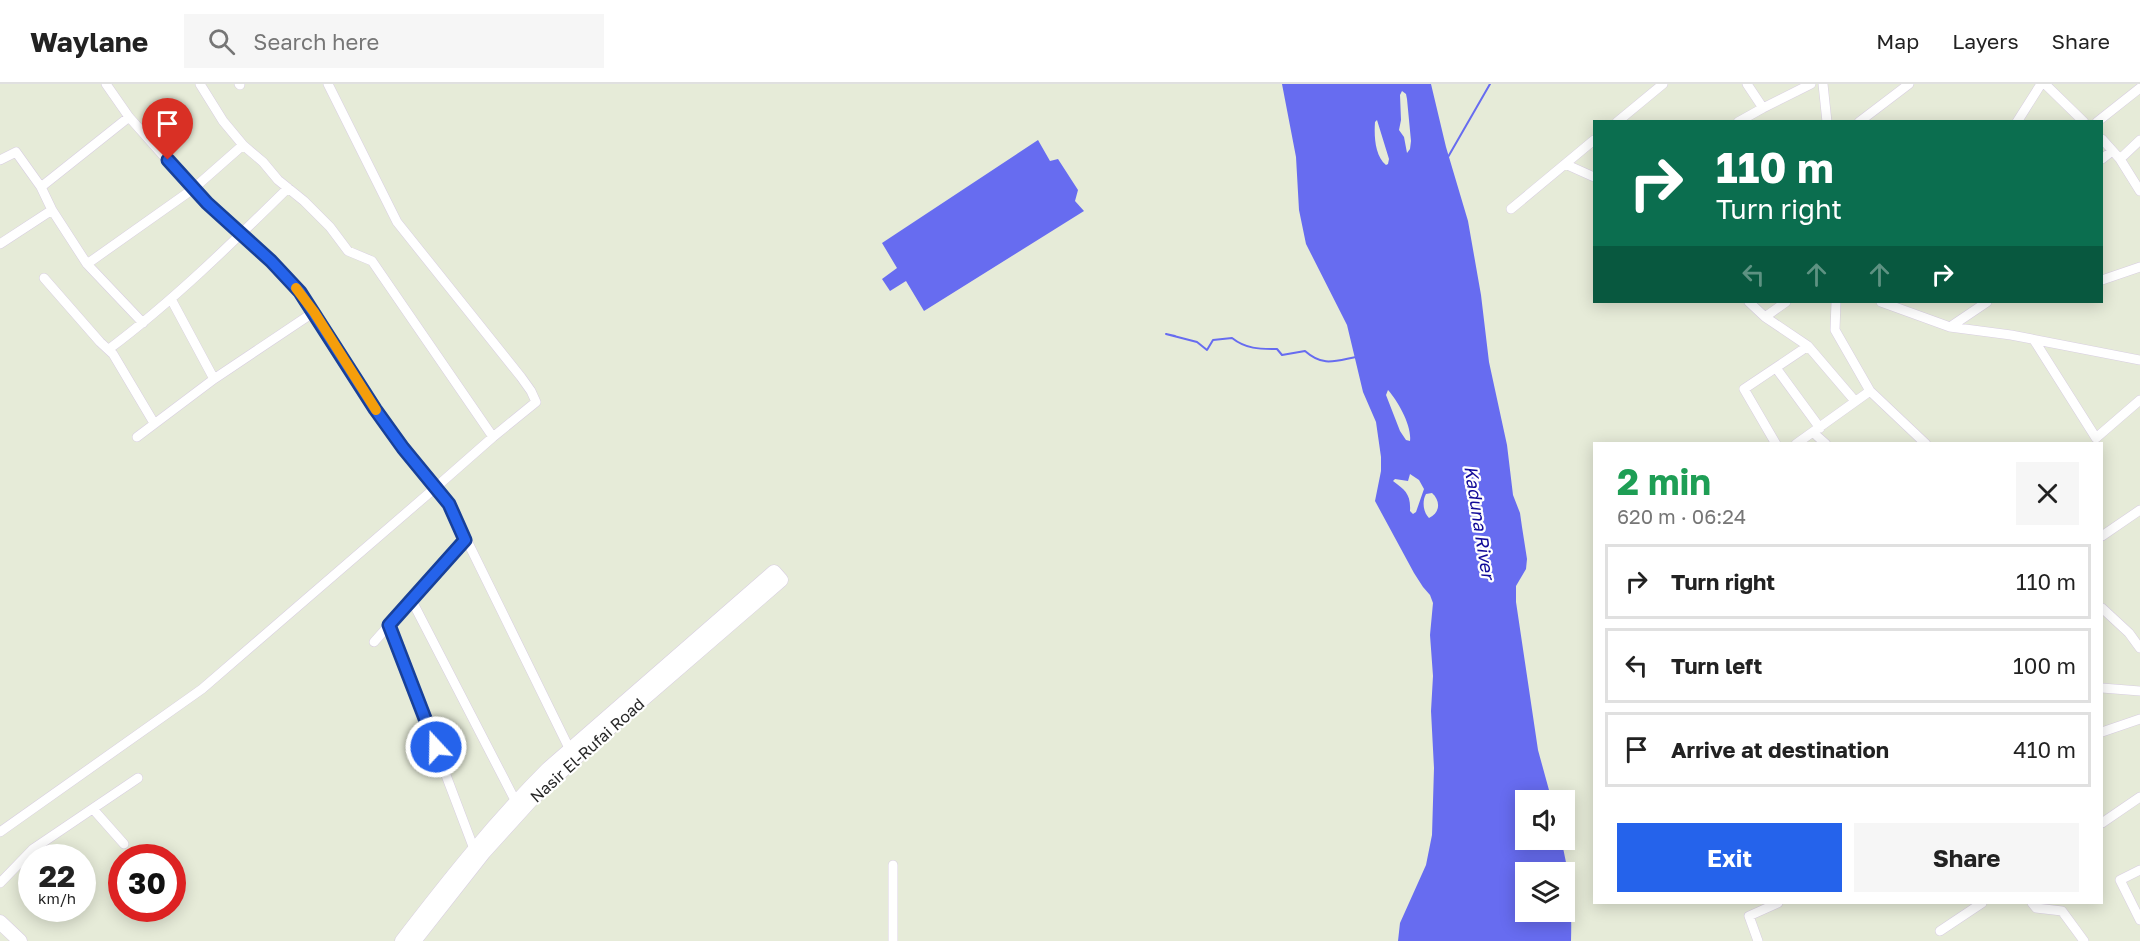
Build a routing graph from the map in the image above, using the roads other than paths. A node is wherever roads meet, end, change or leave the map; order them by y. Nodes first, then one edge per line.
1 (106, 84) edge
2 (200, 84) edge
3 (328, 84) edge
4 (1663, 84) edge
5 (1747, 84) edge
6 (1811, 84) edge
7 (1823, 84) edge
8 (1910, 84) edge
9 (2043, 84) edge
10 (2140, 88) edge
11 (1763, 108) junction
12 (129, 117) junction
13 (1619, 120) edge
14 (1742, 120) edge
15 (1827, 120) edge
16 (1862, 120) edge
17 (2018, 120) edge
18 (2083, 120) edge
19 (2100, 120) edge
20 (2140, 140) edge
21 (1593, 141) edge
22 (2103, 141) edge
23 (243, 145) junction
24 (2112, 151) junction
25 (2103, 158) edge
26 (2120, 159) junction
27 (0, 160) edge
28 (1565, 164) junction
29 (1593, 177) edge
30 (41, 187) junction
31 (288, 188) junction
32 (194, 189) junction
33 (2140, 191) edge
34 (1510, 209) dead end
35 (52, 210) junction
36 (242, 234) junction
37 (0, 244) edge
38 (87, 264) junction
39 (2140, 267) edge
40 (44, 278) dead end
41 (2103, 280) edge
42 (171, 298) junction
43 (1750, 303) edge
44 (1784, 303) edge
45 (1836, 303) edge
46 (1884, 303) edge
47 (1986, 303) edge
48 (314, 312) junction
49 (1765, 316) junction
50 (143, 323) junction
51 (1950, 327) junction
52 (2034, 340) junction
53 (1808, 346) junction
54 (109, 349) junction
55 (2140, 360) edge
56 (1776, 368) junction
57 (214, 379) junction
58 (1870, 391) junction
59 (2140, 400) edge
60 (1855, 401) junction
61 (154, 423) junction
62 (1818, 432) junction
63 (137, 437) dead end
64 (493, 437) junction
65 (1775, 442) edge
66 (1800, 442) edge
67 (1825, 442) edge
68 (1924, 442) edge
69 (435, 488) junction
70 (2140, 510) edge
71 (2103, 535) edge
72 (465, 540) junction
73 (781, 580) dead end
74 (411, 600) junction
75 (2103, 609) edge
76 (389, 625) junction
77 (374, 642) dead end
78 (2140, 648) edge
79 (671, 668) junction
80 (2103, 688) edge
81 (2140, 692) edge
82 (2140, 719) edge
83 (2103, 732) edge
84 (570, 750) junction
85 (138, 778) dead end
86 (2140, 797) edge
87 (516, 802) junction
88 (93, 809) junction
89 (2103, 822) edge
90 (0, 832) edge
91 (124, 844) dead end
92 (474, 849) junction
93 (892, 865) dead end
94 (2140, 870) edge
95 (0, 883) edge
96 (1776, 904) edge
97 (1980, 904) edge
98 (2033, 904) edge
99 (2140, 921) edge
100 (0, 922) edge
101 (1940, 931) dead end
102 (20, 941) edge
103 (402, 941) edge
104 (414, 941) edge
105 (893, 941) edge
106 (1758, 941) edge
107 (2084, 941) edge

1 - 12 street
2 - 23 street
3 - 64 street
4 - 13 street
5 - 11 street
6 - 11 street
7 - 15 street
8 - 16 street
9 - 17 street
9 - 18 street
10 - 19 street
11 - 14 street
12 - 30 street
12 - 32 street
20 - 26 street
21 - 28 street
22 - 24 street
23 - 31 street
23 - 32 street
24 - 25 street
24 - 26 street
26 - 33 street
27 - 30 street
28 - 29 street
28 - 34 street
30 - 35 street
31 - 36 street
31 - 64 street
32 - 36 street
32 - 38 street
35 - 37 street
35 - 38 street
36 - 42 street
36 - 48 street
38 - 50 street
39 - 41 street
40 - 54 street
42 - 50 street
42 - 57 street
43 - 49 street
44 - 49 street
45 - 58 street
46 - 51 street
47 - 51 street
48 - 57 street
48 - 69 street
49 - 53 street
50 - 54 street
51 - 52 street
52 - 55 street
52 - 59 street
53 - 56 street
53 - 60 street
54 - 61 street
56 - 62 street
56 - 65 street
57 - 61 street
58 - 60 street
58 - 68 street
60 - 62 street
61 - 63 street
62 - 66 street
62 - 67 street
64 - 69 street
69 - 72 street
69 - 90 street
70 - 71 street
72 - 74 street
72 - 84 street
73 - 79 main road
74 - 76 street
74 - 87 street
75 - 78 street
76 - 77 street
76 - 92 street
79 - 84 main road, Nasir El-Rufai Road
79 - 104 main road, Nasir El-Rufai Road
80 - 81 street
82 - 83 street
84 - 87 main road, Nasir El-Rufai Road
85 - 88 street
86 - 89 street
87 - 92 main road, Nasir El-Rufai Road
88 - 91 street
88 - 95 street
92 - 103 main road, Nasir El-Rufai Road
93 - 105 street
94 - 99 street
96 - 106 street
97 - 101 street
98 - 107 street
100 - 102 main road

